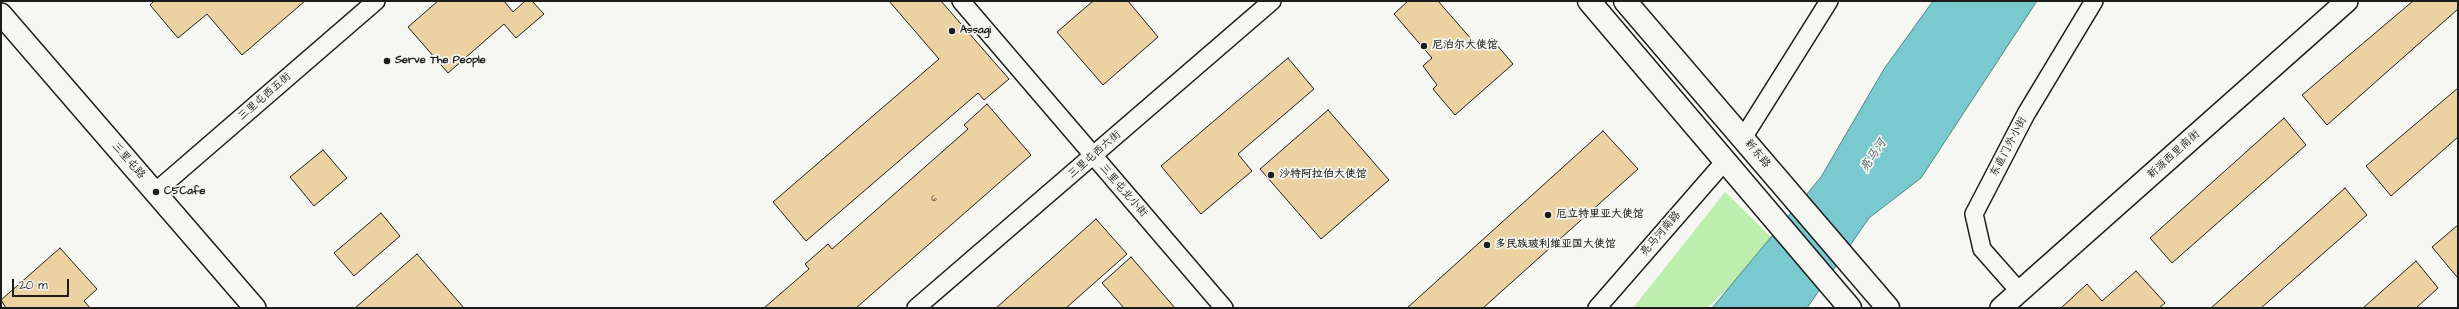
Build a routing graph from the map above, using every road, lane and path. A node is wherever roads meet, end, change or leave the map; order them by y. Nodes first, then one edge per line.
1 (376, 1) edge
2 (960, 1) edge
3 (1272, 1) edge
4 (1589, 1) edge
5 (1625, 1) edge
6 (1829, 1) edge
7 (2094, 1) edge
8 (2347, 1) edge
9 (1, 14) edge
10 (1743, 138) junction
11 (1093, 156) junction
12 (1725, 161) junction
13 (155, 192) junction
14 (2019, 292) junction
15 (255, 308) edge
16 (916, 308) edge
17 (1224, 308) edge
18 (1597, 308) edge
19 (1850, 308) edge
20 (1888, 308) edge
21 (2000, 308) edge

1 - 13 street, 三里屯西五街
2 - 11 street, 三里屯北小街
3 - 11 street, 三里屯西六街
4 - 12 main road
5 - 10 main road, 新东路
6 - 10 street
7 - 14 street, 东直门外小街
8 - 14 street, 新源西里南街
9 - 13 street, 三里屯路
10 - 20 main road, 新东路
11 - 16 street, 三里屯西六街
11 - 17 street, 三里屯北小街
12 - 18 street, 亮马河南路
12 - 19 main road
13 - 15 street, 三里屯路
14 - 21 street, 新源西里南街

